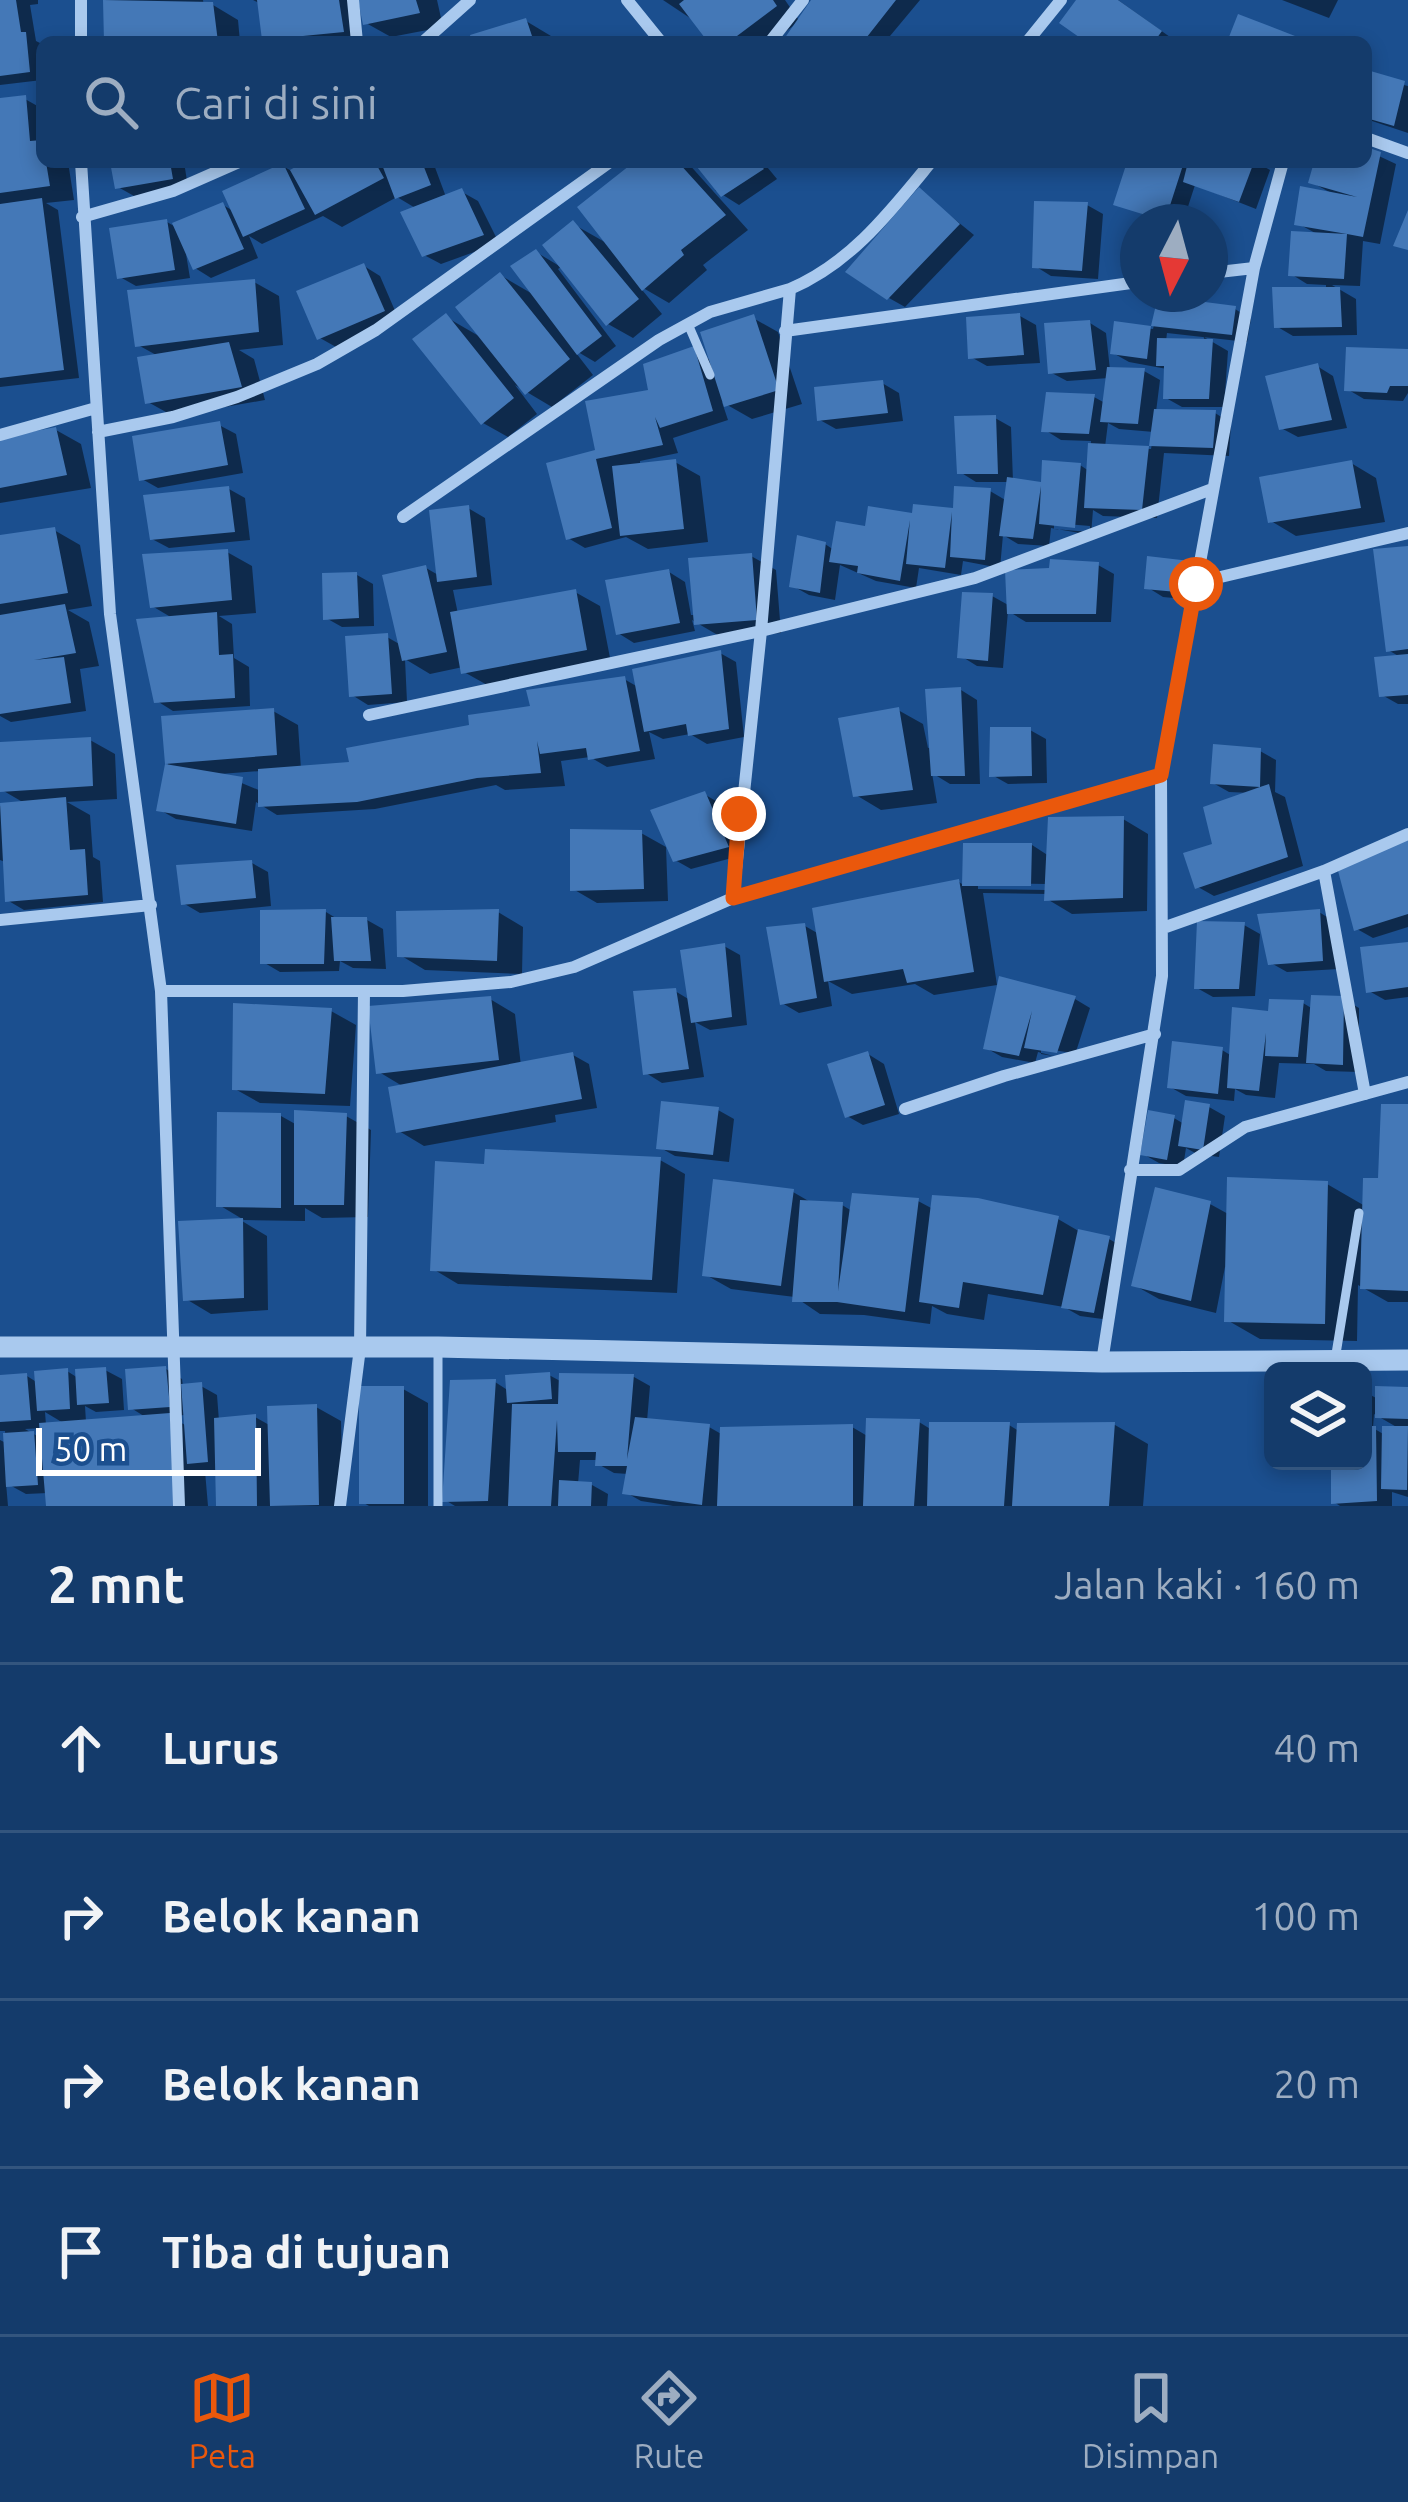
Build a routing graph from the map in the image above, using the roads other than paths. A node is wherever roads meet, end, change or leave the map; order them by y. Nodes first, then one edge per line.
1 (81, 0) edge
2 (353, 0) edge
3 (470, 0) edge
4 (627, 0) edge
5 (803, 0) edge
6 (1060, 0) edge
7 (81, 36) edge
8 (356, 36) edge
9 (429, 36) edge
10 (656, 36) edge
11 (775, 36) edge
12 (1032, 36) edge
13 (1372, 140) edge
14 (1408, 153) edge
15 (81, 168) edge
16 (225, 168) edge
17 (602, 168) edge
18 (926, 168) edge
19 (1281, 168) edge
20 (82, 217) junction
21 (1254, 268) junction
22 (1228, 272) edge
23 (1120, 284) edge
24 (790, 289) junction
25 (688, 324) junction
26 (785, 331) junction
27 (710, 375) dead end
28 (96, 408) junction
29 (98, 432) junction
30 (0, 435) edge
31 (1212, 489) junction
32 (403, 517) dead end
33 (1408, 533) edge
34 (1196, 584) junction
35 (761, 631) junction
36 (369, 715) dead end
37 (1161, 775) junction
38 (1408, 834) edge
39 (1324, 871) junction
40 (733, 898) junction
41 (152, 905) junction
42 (0, 920) edge
43 (1163, 928) junction
44 (161, 991) junction
45 (364, 991) junction
46 (1155, 1034) junction
47 (1408, 1082) edge
48 (1365, 1094) junction
49 (905, 1109) dead end
50 (1130, 1170) junction
51 (1359, 1214) dead end
52 (172, 1345) junction
53 (0, 1347) edge
54 (438, 1347) junction
55 (360, 1348) junction
56 (1335, 1360) junction
57 (1408, 1360) edge
58 (1102, 1362) junction
59 (179, 1506) edge
60 (340, 1506) edge
61 (438, 1506) edge

1 - 7 street
2 - 8 street
3 - 9 street
4 - 10 street
5 - 11 street
6 - 12 street
13 - 14 street
15 - 20 street
16 - 20 street
17 - 29 street
18 - 24 street
19 - 21 street
20 - 28 street
21 - 22 street
21 - 31 street
23 - 26 street
24 - 25 street
24 - 26 street
25 - 27 lane
25 - 32 street
26 - 35 street
28 - 29 street
28 - 30 street
29 - 41 street
31 - 34 street
31 - 35 street
33 - 34 street
34 - 37 street
35 - 36 street
35 - 40 street
37 - 40 street
37 - 43 street
38 - 39 street
39 - 43 street
39 - 48 street
40 - 45 street
41 - 42 street
41 - 44 street
43 - 46 street
44 - 45 street
44 - 52 street
45 - 55 street
46 - 49 street
46 - 50 street
47 - 48 street
48 - 50 street
50 - 58 street
51 - 56 lane
52 - 53 street
52 - 55 street
52 - 59 street
54 - 55 street
54 - 58 street
54 - 61 lane
55 - 60 street
56 - 57 street
56 - 58 street

